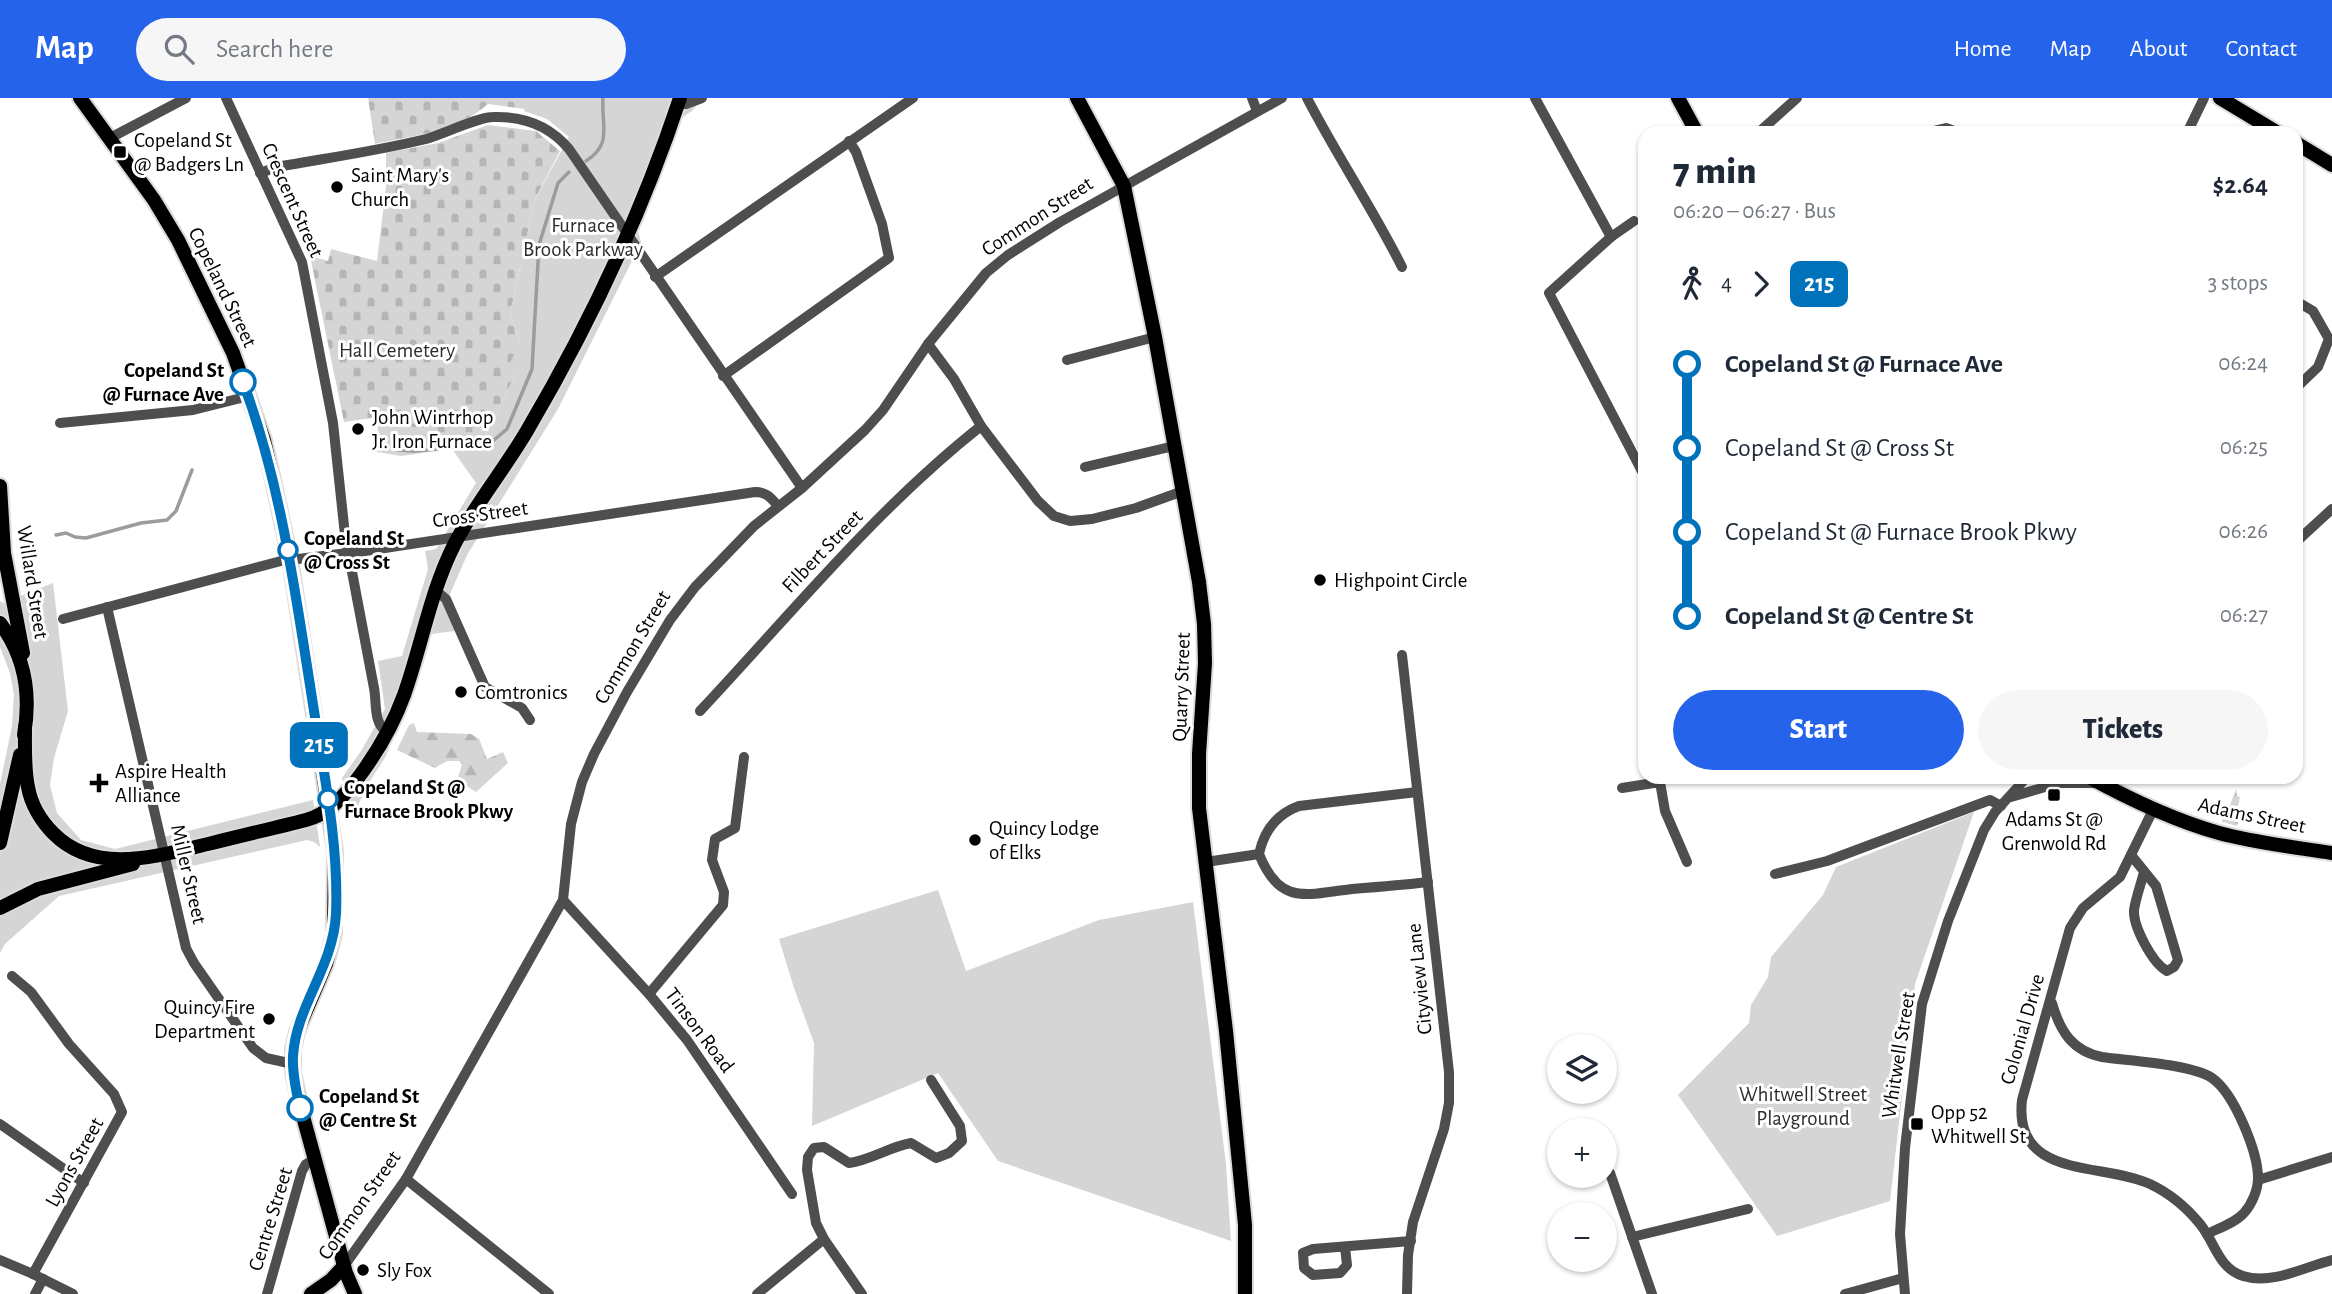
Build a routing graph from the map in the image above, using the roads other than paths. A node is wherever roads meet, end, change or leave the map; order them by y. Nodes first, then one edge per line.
1 (80, 98) edge
2 (186, 98) edge
3 (226, 98) edge
4 (702, 98) edge
5 (913, 98) edge
6 (1077, 98) edge
7 (1252, 98) edge
8 (1282, 98) edge
9 (1307, 98) edge
10 (1535, 98) edge
11 (1678, 98) edge
12 (1797, 98) edge
13 (2204, 98) edge
14 (2220, 98) edge
15 (679, 101) edge
16 (1257, 111) junction
17 (1693, 126) edge
18 (1766, 126) edge
19 (2190, 126) edge
20 (2266, 126) edge
21 (110, 138) junction
22 (849, 141) junction
23 (2303, 147) edge
24 (2332, 165) edge
25 (260, 173) junction
26 (1124, 186) junction
27 (1634, 221) dead end
28 (626, 235) junction
29 (1611, 237) junction
30 (1402, 267) dead end
31 (655, 277) junction
32 (2303, 305) edge
33 (1155, 337) junction
34 (928, 344) junction
35 (1067, 360) dead end
36 (723, 376) junction
37 (2303, 381) edge
38 (249, 396) junction
39 (60, 423) dead end
40 (981, 426) junction
41 (1174, 446) junction
42 (1638, 464) edge
43 (1085, 467) dead end
44 (0, 486) edge
45 (802, 488) junction
46 (1183, 491) junction
47 (778, 506) junction
48 (2332, 509) edge
49 (2303, 536) edge
50 (458, 537) junction
51 (349, 553) junction
52 (290, 559) junction
53 (435, 589) junction
54 (107, 607) junction
55 (63, 619) dead end
56 (0, 624) edge
57 (1402, 655) dead end
58 (26, 685) junction
59 (700, 711) dead end
60 (530, 720) dead end
61 (26, 727) junction
62 (386, 732) junction
63 (744, 757) dead end
64 (1640, 784) edge
65 (1660, 784) edge
66 (2017, 784) edge
67 (2021, 784) edge
68 (2032, 784) edge
69 (2054, 784) edge
70 (2103, 784) edge
71 (1622, 788) dead end
72 (1417, 792) junction
73 (2005, 802) junction
74 (329, 810) junction
75 (2153, 810) junction
76 (0, 843) edge
77 (2332, 853) edge
78 (164, 854) junction
79 (1259, 855) junction
80 (2130, 855) junction
81 (1206, 862) junction
82 (1687, 862) dead end
83 (2144, 872) junction
84 (1775, 874) dead end
85 (1428, 882) junction
86 (563, 900) junction
87 (0, 908) edge
88 (12, 976) dead end
89 (649, 994) junction
90 (2051, 1002) junction
91 (293, 1064) junction
92 (931, 1080) dead end
93 (0, 1124) edge
94 (2332, 1157) edge
95 (315, 1159) junction
96 (407, 1179) junction
97 (2258, 1180) junction
98 (84, 1183) junction
99 (1615, 1188) edge
100 (792, 1194) dead end
101 (1748, 1209) dead end
102 (2207, 1234) junction
103 (1632, 1237) junction
104 (824, 1239) junction
105 (1411, 1241) junction
106 (1345, 1247) dead end
107 (2332, 1260) edge
108 (0, 1261) edge
109 (344, 1266) junction
110 (38, 1276) junction
111 (1903, 1278) junction
112 (35, 1294) edge
113 (73, 1294) edge
114 (267, 1294) edge
115 (310, 1294) edge
116 (355, 1294) edge
117 (548, 1294) edge
118 (757, 1294) edge
119 (862, 1294) edge
120 (1245, 1294) edge
121 (1407, 1294) edge
122 (1652, 1294) edge
123 (1845, 1294) edge
124 (1905, 1294) edge

1 - 21 main road, Copeland Street
2 - 21 street
3 - 25 street, Crescent Street
4 - 15 street
5 - 22 street
6 - 26 main road, Quarry Street
7 - 16 street
8 - 16 street, Common Street
9 - 30 street
10 - 29 street
11 - 17 main road
12 - 18 street
13 - 19 street
14 - 20 main road
15 - 28 main road
16 - 26 street, Common Street
21 - 38 main road, Copeland Street
22 - 31 street
22 - 36 street
23 - 24 main road
25 - 28 street
25 - 51 street, Crescent Street
26 - 33 main road, Quarry Street
26 - 34 street, Common Street
27 - 29 street
28 - 31 street
28 - 50 main road
29 - 42 street
31 - 36 street
32 - 37 street
33 - 35 street
33 - 41 main road, Quarry Street
34 - 40 street
34 - 45 street, Common Street
36 - 45 street
38 - 39 street
38 - 52 main road, Copeland Street
40 - 46 street
40 - 59 street, Filbert Street
41 - 43 street
41 - 46 main road, Quarry Street
44 - 58 main road, Willard Street
45 - 47 street, Common Street
46 - 81 main road, Quarry Street
47 - 50 street, Cross Street
47 - 86 street, Common Street
48 - 49 street
50 - 51 street, Cross Street
50 - 53 main road
51 - 52 street, Cross Street
51 - 62 street, Crescent Street
52 - 54 street, Cross Street
52 - 74 main road, Copeland Street
53 - 60 street
53 - 62 main road
54 - 55 street, Cross Street
54 - 78 street, Miller Street
56 - 58 main road
57 - 72 street, Cityview Lane
58 - 61 main road
61 - 76 main road
61 - 78 main road
62 - 74 main road
63 - 89 street
64 - 71 street
65 - 82 street
66 - 73 street
67 - 73 street, Whitwell Street
68 - 73 street, Whitwell Street
69 - 73 street
70 - 75 main road, Adams Street
72 - 79 street
72 - 85 street, Cityview Lane
73 - 84 street
73 - 111 street, Whitwell Street
74 - 78 main road
74 - 91 main road, Copeland Street
75 - 77 main road, Adams Street
75 - 80 street, Colonial Drive
78 - 87 main road
78 - 91 street, Miller Street
79 - 81 street
79 - 85 street
80 - 83 street
80 - 90 street, Colonial Drive
81 - 120 main road, Quarry Street
83 - 83 street
85 - 105 street, Cityview Lane
86 - 89 street, Tinson Road
86 - 96 street, Common Street
88 - 98 street, Lyons Street
89 - 100 street, Tinson Road
90 - 97 street
90 - 102 street, Colonial Drive
91 - 95 main road, Copeland Street
92 - 104 street
93 - 98 street
94 - 97 street
95 - 109 main road, Copeland Street
95 - 114 street, Centre Street
96 - 109 street, Common Street
96 - 117 street
97 - 102 street
98 - 110 street, Lyons Street
99 - 103 street
101 - 103 street
102 - 107 street, Colonial Drive
103 - 122 street
104 - 118 street
104 - 119 street
105 - 106 street
105 - 121 street, Cityview Lane
108 - 110 street
109 - 115 main road, Common Street
109 - 116 main road, Copeland Street
110 - 112 street, Lyons Street
110 - 113 street
111 - 123 street
111 - 124 street, Whitwell Street

